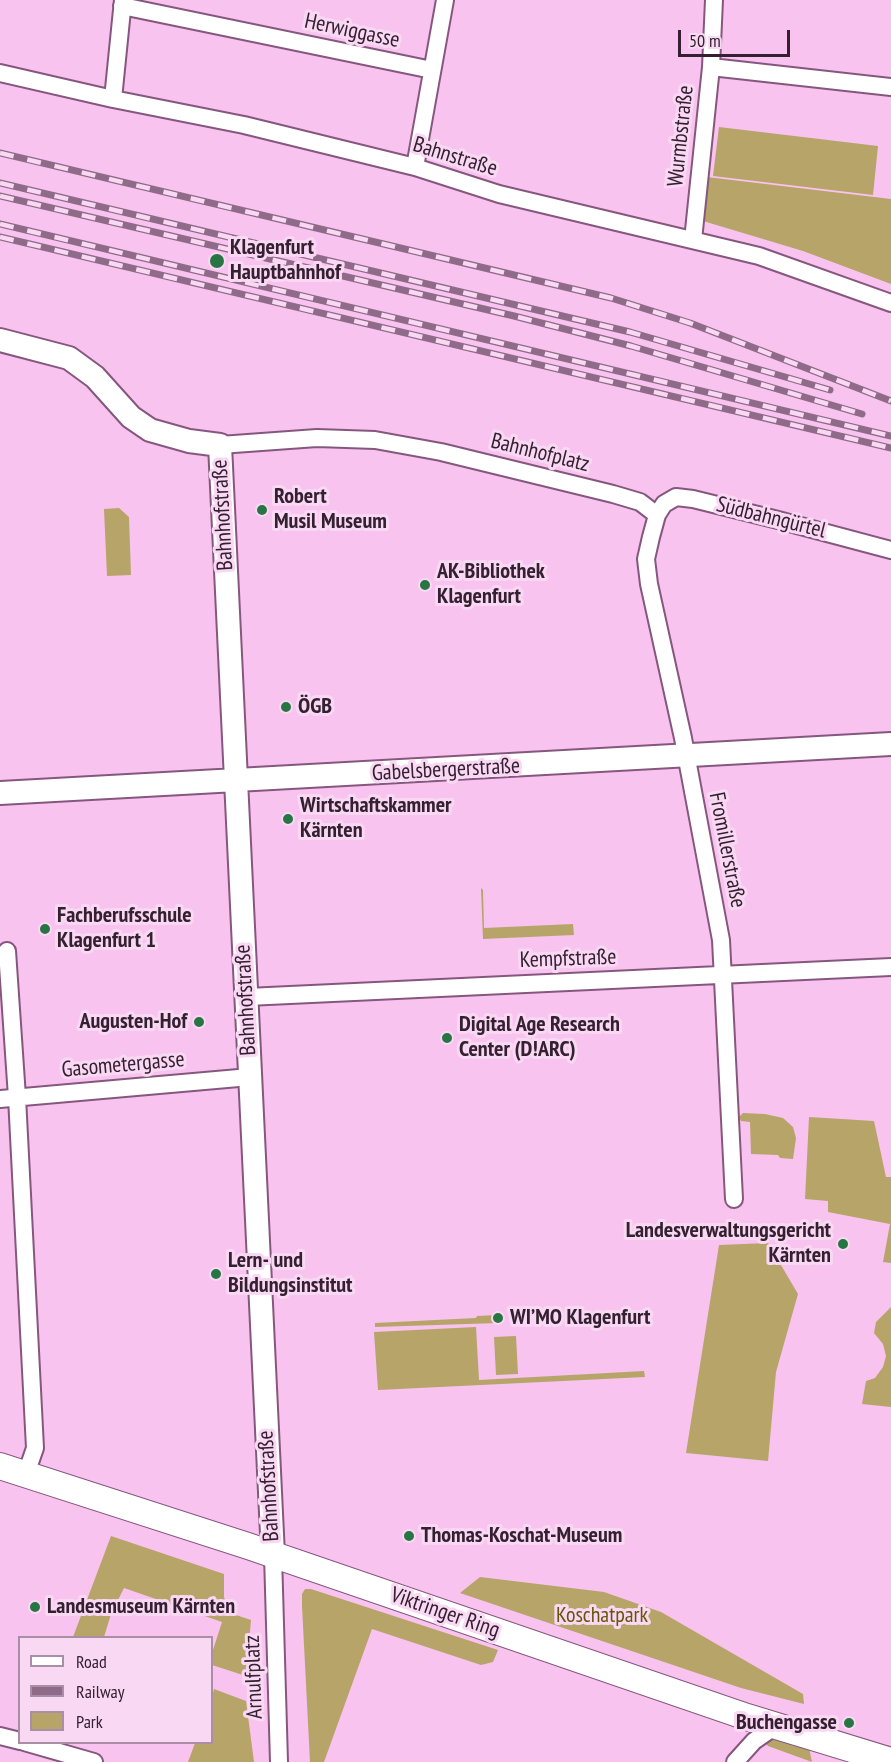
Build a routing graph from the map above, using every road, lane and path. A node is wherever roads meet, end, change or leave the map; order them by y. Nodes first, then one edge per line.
1 (445, 0) edge
2 (714, 0) edge
3 (123, 3) edge
4 (711, 67) junction
5 (432, 70) junction
6 (0, 73) edge
7 (891, 87) edge
8 (113, 99) junction
9 (415, 167) junction
10 (693, 240) junction
11 (891, 303) edge
12 (0, 340) edge
13 (220, 445) junction
14 (657, 515) junction
15 (891, 550) edge
16 (891, 744) edge
17 (686, 756) junction
18 (235, 781) junction
19 (0, 793) edge
20 (7, 951) dead end
21 (891, 967) edge
22 (723, 975) junction
23 (247, 997) junction
24 (250, 1077) junction
25 (17, 1097) junction
26 (0, 1099) edge
27 (734, 1199) dead end
28 (0, 1466) edge
29 (26, 1474) junction
30 (273, 1555) junction
31 (777, 1725) junction
32 (0, 1736) edge
33 (18, 1740) edge
34 (28, 1744) edge
35 (891, 1761) edge
36 (94, 1762) edge
37 (279, 1762) edge
38 (735, 1762) edge

1 - 5 street
2 - 4 street, Wurmbstraße
3 - 5 street, Herwiggasse
3 - 8 street
4 - 7 street
4 - 10 street, Wurmbstraße
5 - 9 street
6 - 8 street, Bahnstraße
8 - 9 street, Bahnstraße
9 - 10 street, Bahnstraße
10 - 11 street, Bahnstraße
12 - 13 street
13 - 14 street, Bahnhofplatz
13 - 18 street, Bahnhofstraße
14 - 15 street, Südbahngürtel
14 - 17 street, Fromillerstraße
16 - 17 street, Gabelsbergerstraße
17 - 18 street, Gabelsbergerstraße
17 - 22 street, Fromillerstraße
18 - 19 street, Gabelsbergerstraße
18 - 23 street, Bahnhofstraße
20 - 25 street
21 - 22 street, Kempfstraße
22 - 23 street, Kempfstraße
22 - 27 street, Fromillerstraße
23 - 24 street, Bahnhofstraße
24 - 25 street, Gasometergasse
24 - 30 street, Bahnhofstraße
25 - 26 street, Gasometergasse
25 - 29 street
28 - 29 main road, Viktringer Ring
29 - 30 main road, Viktringer Ring
30 - 31 main road, Viktringer Ring
30 - 37 street, Arnulfplatz
31 - 35 main road, Viktringer Ring
31 - 38 street
32 - 33 street
34 - 36 street

